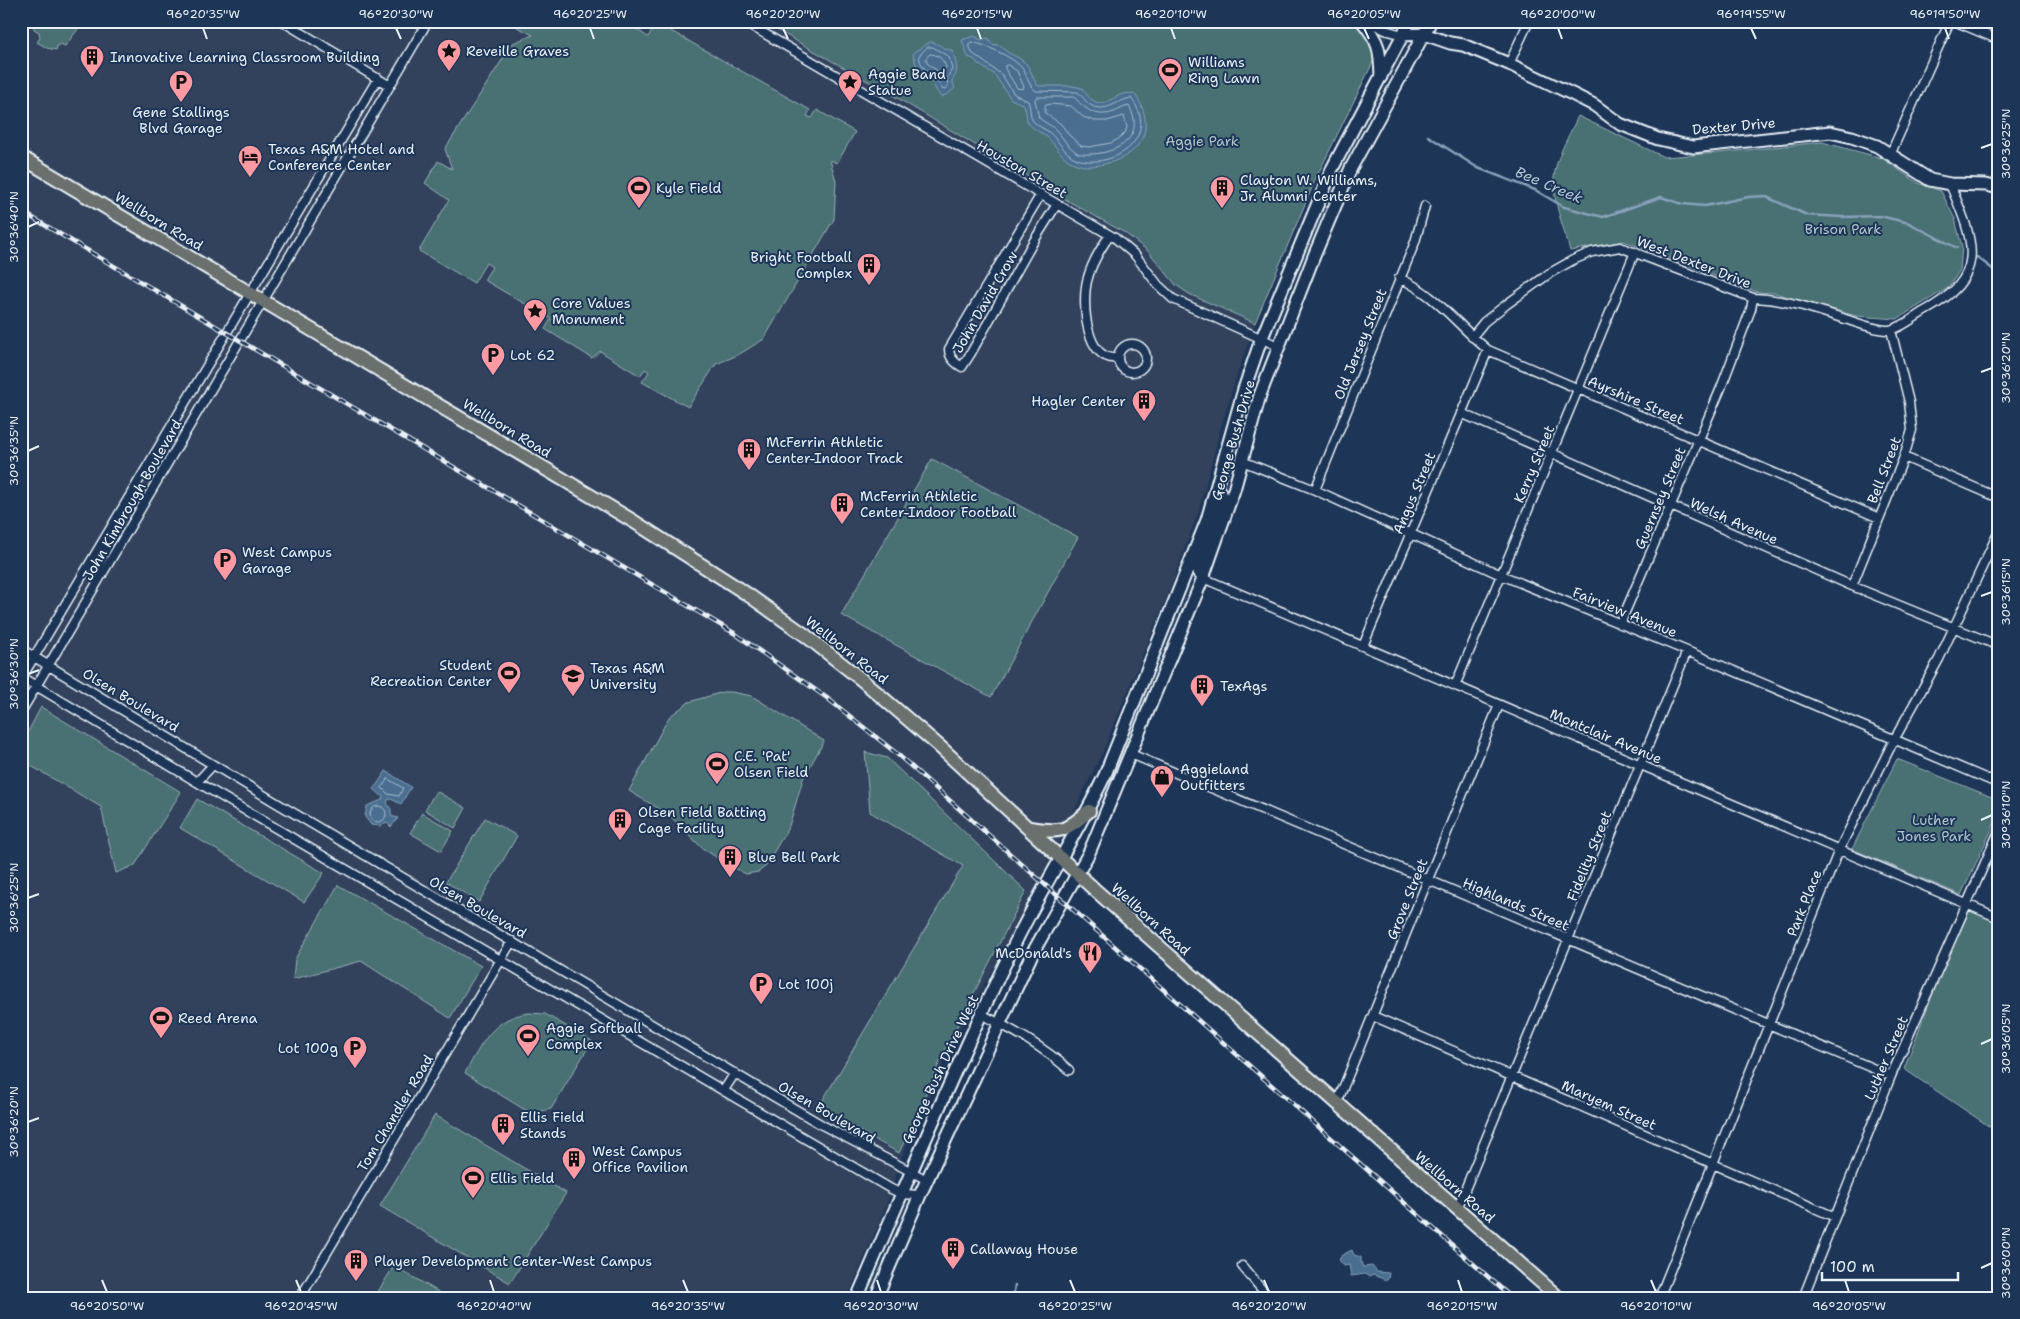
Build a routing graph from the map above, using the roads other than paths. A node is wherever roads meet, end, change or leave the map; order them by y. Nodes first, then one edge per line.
1 (282, 21) edge
2 (428, 21) edge
3 (744, 21) edge
4 (1362, 21) edge
5 (1367, 21) edge
6 (1410, 21) edge
7 (1415, 21) edge
8 (1431, 21) edge
9 (1529, 21) edge
10 (1952, 21) edge
11 (1424, 34) junction
12 (1403, 35) junction
13 (1999, 40) edge
14 (1509, 64) junction
15 (1381, 77) junction
16 (378, 78) junction
17 (390, 86) junction
18 (1890, 155) junction
19 (21, 157) edge
20 (321, 173) junction
21 (334, 180) junction
22 (1950, 184) junction
23 (1999, 188) edge
24 (1041, 194) junction
25 (1057, 204) junction
26 (1425, 206) dead end
27 (294, 220) junction
28 (306, 227) junction
29 (1110, 235) junction
30 (1635, 252) junction
31 (1399, 278) junction
32 (251, 292) junction
33 (1752, 298) junction
34 (264, 300) junction
35 (1891, 330) junction
36 (1472, 337) junction
37 (1261, 340) junction
38 (1278, 346) junction
39 (1488, 350) junction
40 (1118, 358) dead end
41 (1579, 389) junction
42 (1461, 413) junction
43 (1698, 441) junction
44 (1552, 453) junction
45 (1904, 457) junction
46 (1242, 461) junction
47 (1218, 488) junction
48 (1315, 490) junction
49 (1999, 498) edge
50 (125, 503) junction
51 (1670, 506) junction
52 (139, 511) junction
53 (1879, 518) junction
54 (110, 530) junction
55 (1999, 531) edge
56 (1411, 533) junction
57 (102, 575) junction
58 (1502, 575) junction
59 (1203, 578) junction
60 (1852, 586) junction
61 (1620, 624) junction
62 (1954, 627) junction
63 (1363, 646) junction
64 (1999, 646) edge
65 (21, 649) edge
66 (1686, 651) junction
67 (34, 656) junction
68 (49, 665) junction
69 (22, 677) edge
70 (37, 686) junction
71 (1455, 686) junction
72 (1500, 704) junction
73 (21, 712) edge
74 (1894, 740) junction
75 (1131, 754) junction
76 (213, 765) junction
77 (1640, 765) junction
78 (197, 782) junction
79 (1999, 784) edge
80 (1088, 811) junction
81 (1030, 828) junction
82 (1999, 831) edge
83 (1839, 850) junction
84 (1061, 858) junction
85 (1077, 873) junction
86 (1428, 880) junction
87 (1968, 904) junction
88 (1999, 918) edge
89 (1568, 940) junction
90 (512, 941) junction
91 (500, 960) junction
92 (981, 1014) junction
93 (1373, 1016) junction
94 (1000, 1023) junction
95 (1768, 1024) junction
96 (1069, 1070) dead end
97 (735, 1073) junction
98 (1512, 1076) junction
99 (1891, 1076) junction
100 (724, 1090) junction
101 (1337, 1103) junction
102 (1713, 1164) junction
103 (910, 1173) junction
104 (927, 1180) junction
105 (902, 1194) junction
106 (920, 1195) junction
107 (1457, 1209) junction
108 (1835, 1217) junction
109 (1242, 1266) dead end
110 (300, 1298) edge
111 (857, 1298) edge
112 (876, 1298) edge
113 (1269, 1298) edge
114 (1558, 1298) edge
115 (1659, 1298) edge
116 (1803, 1298) edge

1 - 16 street
2 - 17 street, John Kimbrough Boulevard
3 - 24 street, Houston Street
4 - 15 main road
5 - 12 street
6 - 12 main road, George Bush Drive
7 - 11 main road
8 - 11 main road, George Bush Drive
9 - 14 street
10 - 13 street
10 - 18 street
11 - 12 main road
11 - 14 main road, Dexter Drive
11 - 38 main road, George Bush Drive
12 - 15 main road, George Bush Drive
14 - 18 main road, Dexter Drive
15 - 37 main road, George Bush Drive
16 - 17 street
16 - 20 street, John Kimbrough Boulevard
17 - 21 street, John Kimbrough Boulevard
18 - 22 main road, Dexter Drive
19 - 32 main road, Wellborn Road
20 - 21 street
20 - 27 street, John Kimbrough Boulevard
21 - 28 street, John Kimbrough Boulevard
22 - 23 main road, Dexter Drive
22 - 35 street
24 - 25 street, Houston Street
24 - 25 street, John David Crow
25 - 29 street, Houston Street
26 - 31 street, Old Jersey Street
27 - 28 street
27 - 32 street, John Kimbrough Boulevard
28 - 34 street, John Kimbrough Boulevard
29 - 37 street, Houston Street
29 - 40 street
30 - 33 street, West Dexter Drive
30 - 36 street, West Dexter Drive
30 - 41 street, Kerry Street
31 - 36 street, Ayrshire Street
31 - 48 street, Old Jersey Street
32 - 34 main road, Wellborn Road
32 - 50 street, John Kimbrough Boulevard
33 - 35 street, West Dexter Drive
33 - 43 street, Guernsey Street
34 - 52 street, John Kimbrough Boulevard
34 - 81 main road, Wellborn Road
35 - 45 street, Bell Street
36 - 39 street, Ayrshire Street
37 - 38 street, Houston Street
37 - 47 main road, George Bush Drive
38 - 46 main road, George Bush Drive
39 - 41 street, Ayrshire Street
39 - 42 street, Angus Street
41 - 43 street, Ayrshire Street
41 - 44 street, Kerry Street
42 - 44 street, Welsh Avenue
42 - 56 street, Angus Street
43 - 51 street, Guernsey Street
43 - 53 street, Ayrshire Street
44 - 51 street, Welsh Avenue
44 - 58 street, Kerry Street
45 - 49 street
45 - 53 street, Bell Street
46 - 48 street, Fairview Avenue
46 - 59 main road, George Bush Drive
47 - 59 main road
47 - 80 main road, George Bush Drive
48 - 56 street, Fairview Avenue
50 - 52 street
50 - 54 street, John Kimbrough Boulevard
51 - 60 street, Welsh Avenue
51 - 61 street, Guernsey Street
52 - 57 street, John Kimbrough Boulevard
53 - 60 street, Bell Street
54 - 57 street
54 - 67 street, John Kimbrough Boulevard
55 - 62 street, Park Place
56 - 58 street, Fairview Avenue
56 - 63 street, Angus Street
57 - 68 street, John Kimbrough Boulevard
58 - 61 street, Fairview Avenue
58 - 71 street, Kerry Street
59 - 63 street, Montclair Avenue
59 - 75 main road, George Bush Drive
60 - 62 street, Welsh Avenue
61 - 66 street, Fairview Avenue
62 - 64 street, Welsh Avenue
62 - 74 street, Park Place
63 - 71 street, Montclair Avenue
65 - 67 street, Olsen Boulevard
66 - 74 street, Fairview Avenue
66 - 77 street, Fidelity Street
67 - 68 street, Olsen Boulevard
67 - 69 street, John Kimbrough Boulevard
68 - 70 street, John Kimbrough Boulevard
68 - 76 street, Olsen Boulevard
69 - 70 street
70 - 73 street, John Kimbrough Boulevard
70 - 78 street
71 - 72 street, Montclair Avenue
72 - 77 street, Montclair Avenue
72 - 86 street, Grove Street
74 - 79 street, Fairview Avenue
74 - 83 street, Park Place
75 - 85 main road, George Bush Drive
75 - 86 street, Highlands Street
76 - 78 street
76 - 90 street, Olsen Boulevard
77 - 83 street, Montclair Avenue
77 - 89 street, Fidelity Street
78 - 91 street
80 - 81 main road
80 - 84 main road, George Bush Drive
81 - 84 main road, Wellborn Road
82 - 87 street, Luther Street
83 - 87 street, Montclair Avenue
83 - 95 street, Park Place
84 - 85 main road, Wellborn Road
84 - 92 main road, George Bush Drive West
85 - 94 main road
85 - 101 main road, Wellborn Road
86 - 89 street, Highlands Street
86 - 93 street, Grove Street
87 - 88 street, Montclair Avenue
87 - 99 street, Luther Street
89 - 95 street, Highlands Street
89 - 98 street, Fidelity Street
90 - 91 street, Tom Chandler Road
90 - 97 street, Olsen Boulevard
91 - 100 street
91 - 110 street, Tom Chandler Road
92 - 94 street
92 - 103 main road, George Bush Drive West
93 - 98 street, Maryem Street
93 - 101 street, Grove Street
94 - 96 street
94 - 104 main road
95 - 99 street, Highlands Street
95 - 102 street, Park Place
97 - 100 street
97 - 103 street, Olsen Boulevard
98 - 102 street, Maryem Street
98 - 107 street, Fidelity Street
99 - 108 street, Luther Street
100 - 105 street
101 - 107 main road, Wellborn Road
102 - 108 street, Maryem Street
102 - 115 street, Park Place
103 - 104 street, Olsen Boulevard
103 - 105 main road, George Bush Drive West
104 - 106 main road
105 - 106 street
105 - 111 main road, George Bush Drive West
106 - 112 main road
107 - 114 main road, Wellborn Road
108 - 116 street, Luther Street
109 - 113 street

